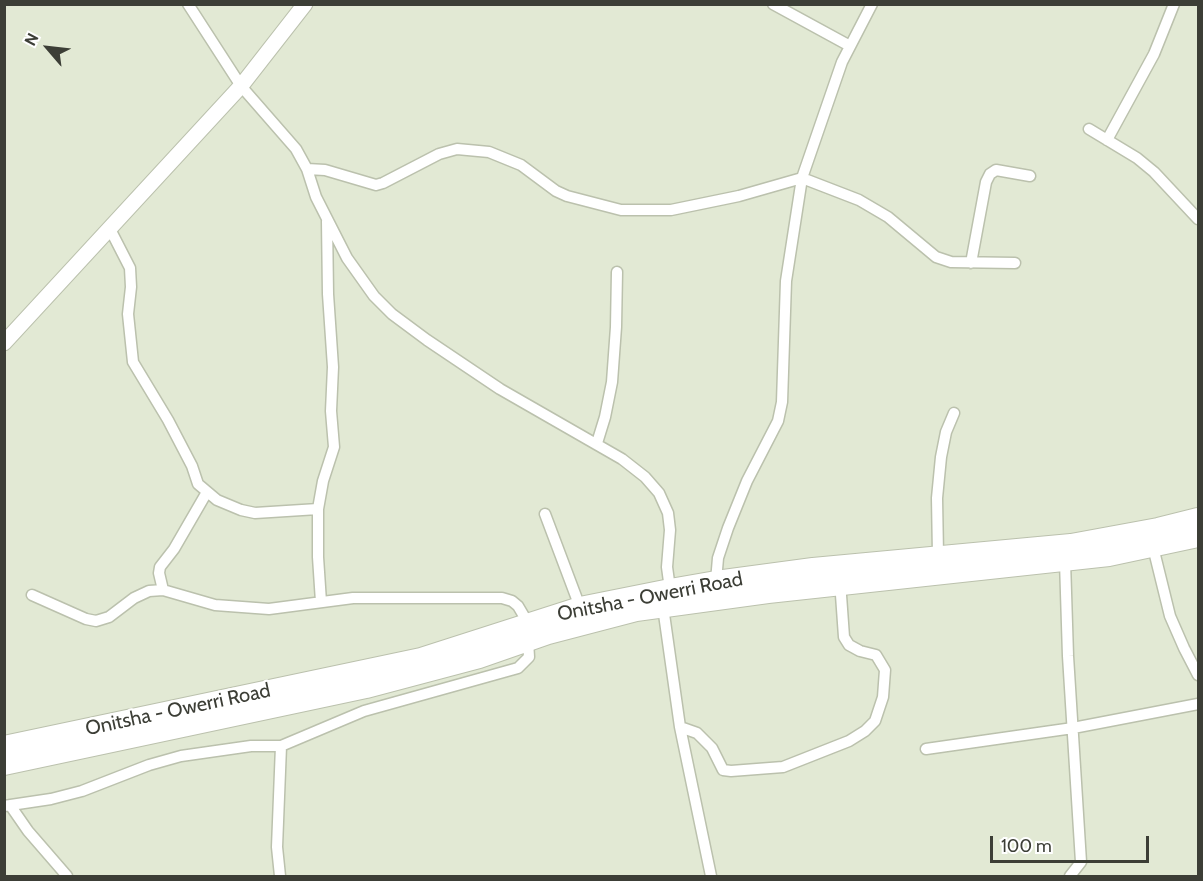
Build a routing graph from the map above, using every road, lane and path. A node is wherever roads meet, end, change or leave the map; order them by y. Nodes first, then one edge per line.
1 (188, 4) edge
2 (305, 4) edge
3 (773, 4) edge
4 (872, 4) edge
5 (1174, 4) edge
6 (850, 46) junction
7 (241, 86) junction
8 (1089, 129) dead end
9 (1107, 140) junction
10 (307, 170) junction
11 (1030, 176) dead end
12 (802, 178) junction
13 (326, 217) junction
14 (1198, 219) edge
15 (110, 229) junction
16 (971, 263) junction
17 (1015, 263) dead end
18 (617, 272) dead end
19 (4, 343) edge
20 (954, 413) dead end
21 (597, 443) junction
22 (207, 492) junction
23 (318, 509) junction
24 (545, 514) dead end
25 (1198, 518) edge
26 (1198, 537) edge
27 (1153, 547) junction
28 (938, 555) junction
29 (1065, 561) junction
30 (840, 575) junction
31 (716, 581) junction
32 (163, 590) junction
33 (32, 595) dead end
34 (667, 598) junction
35 (321, 602) junction
36 (580, 607) junction
37 (528, 632) junction
38 (1198, 675) edge
39 (1198, 704) edge
40 (680, 727) junction
41 (1073, 728) junction
42 (4, 746) edge
43 (281, 746) junction
44 (926, 750) dead end
45 (4, 765) edge
46 (7, 806) edge
47 (67, 876) edge
48 (280, 876) edge
49 (711, 876) edge
50 (1070, 876) edge

1 - 7 street
2 - 7 street
3 - 6 street
4 - 6 street
5 - 9 street
6 - 12 street
7 - 10 street
7 - 15 street
8 - 9 street
9 - 14 street
10 - 12 street
10 - 13 street
11 - 16 street
12 - 16 street
12 - 31 street
13 - 21 street
13 - 23 street
15 - 19 street
15 - 22 street
16 - 17 street
18 - 21 street
20 - 28 street
21 - 34 street
22 - 23 street
22 - 32 street
23 - 35 street
24 - 36 street
25 - 28 highway, Onitsha - Owerri Road
26 - 27 highway, Onitsha - Owerri Road
27 - 29 highway, Onitsha - Owerri Road
27 - 38 street
28 - 30 highway, Onitsha - Owerri Road
29 - 30 highway, Onitsha - Owerri Road
29 - 41 street
30 - 31 highway, Onitsha - Owerri Road
30 - 34 highway, Onitsha - Owerri Road
30 - 40 street
31 - 34 highway, Onitsha - Owerri Road
32 - 33 street
32 - 35 street
34 - 36 highway, Onitsha - Owerri Road
34 - 37 highway, Onitsha - Owerri Road
34 - 40 street
35 - 37 street
36 - 37 highway, Onitsha - Owerri Road
37 - 42 highway, Onitsha - Owerri Road
37 - 43 street
37 - 45 highway, Onitsha - Owerri Road
39 - 41 street
40 - 49 street
41 - 44 street
41 - 50 street
43 - 46 street
43 - 48 street
46 - 47 street

